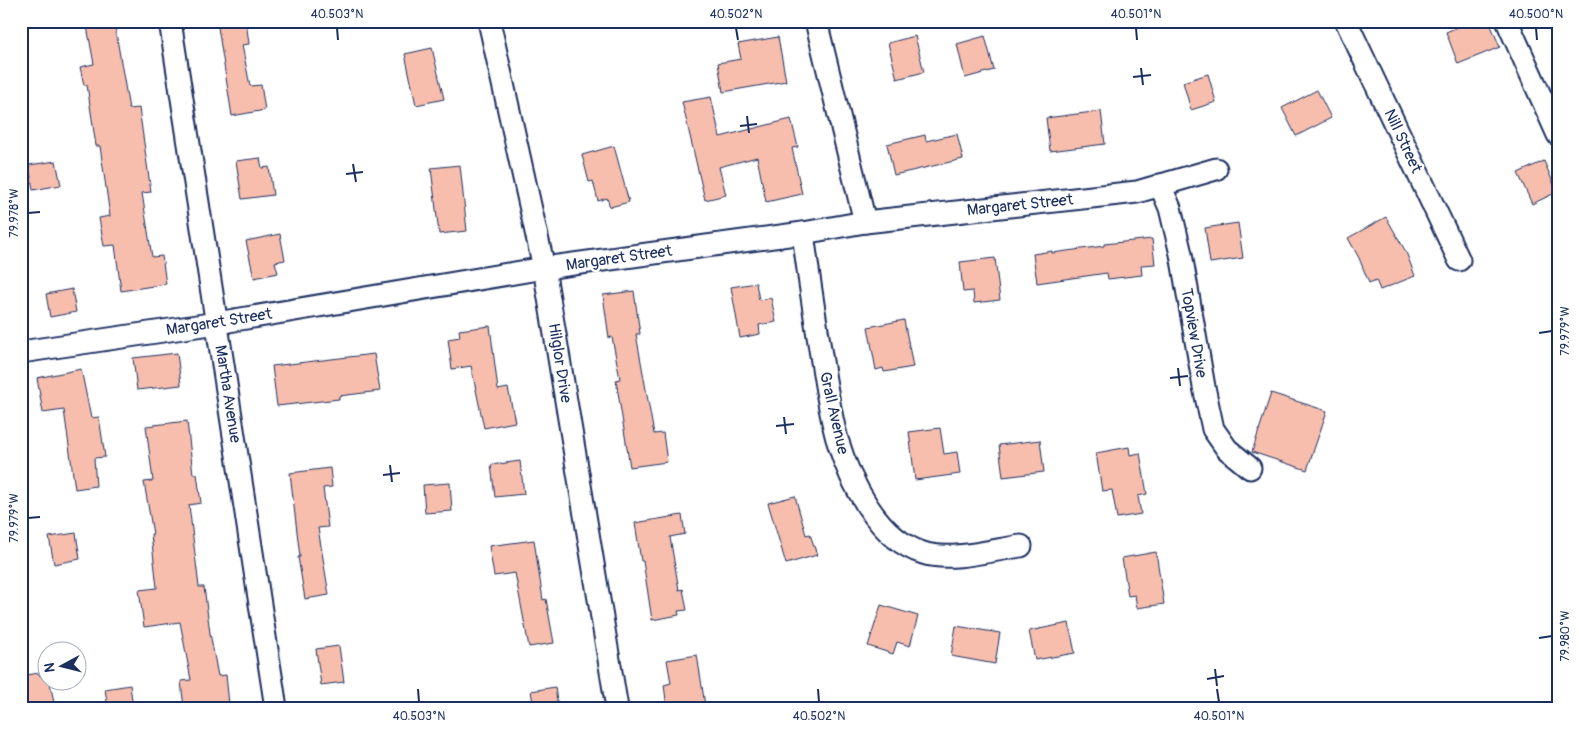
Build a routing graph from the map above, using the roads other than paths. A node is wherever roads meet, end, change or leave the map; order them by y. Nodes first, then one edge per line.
1 (170, 21) edge
2 (489, 21) edge
3 (816, 21) edge
4 (1346, 21) edge
5 (1507, 21) edge
6 (1558, 135) edge
7 (1216, 169) dead end
8 (1160, 185) junction
9 (865, 222) junction
10 (803, 233) junction
11 (1459, 260) dead end
12 (544, 268) junction
13 (217, 323) junction
14 (21, 352) edge
15 (1250, 468) dead end
16 (1020, 546) dead end
17 (276, 708) edge
18 (617, 708) edge

1 - 13 street, Martha Avenue
2 - 12 street, Hilglor Drive
3 - 9 street
4 - 11 street, Nill Street
5 - 6 street
7 - 8 street, Margaret Street
8 - 9 street, Margaret Street
8 - 15 street, Topview Drive
9 - 10 street, Margaret Street
10 - 12 street, Margaret Street
10 - 16 street, Grall Avenue
12 - 13 street, Margaret Street
12 - 18 street, Hilglor Drive
13 - 14 street, Margaret Street
13 - 17 street, Martha Avenue

